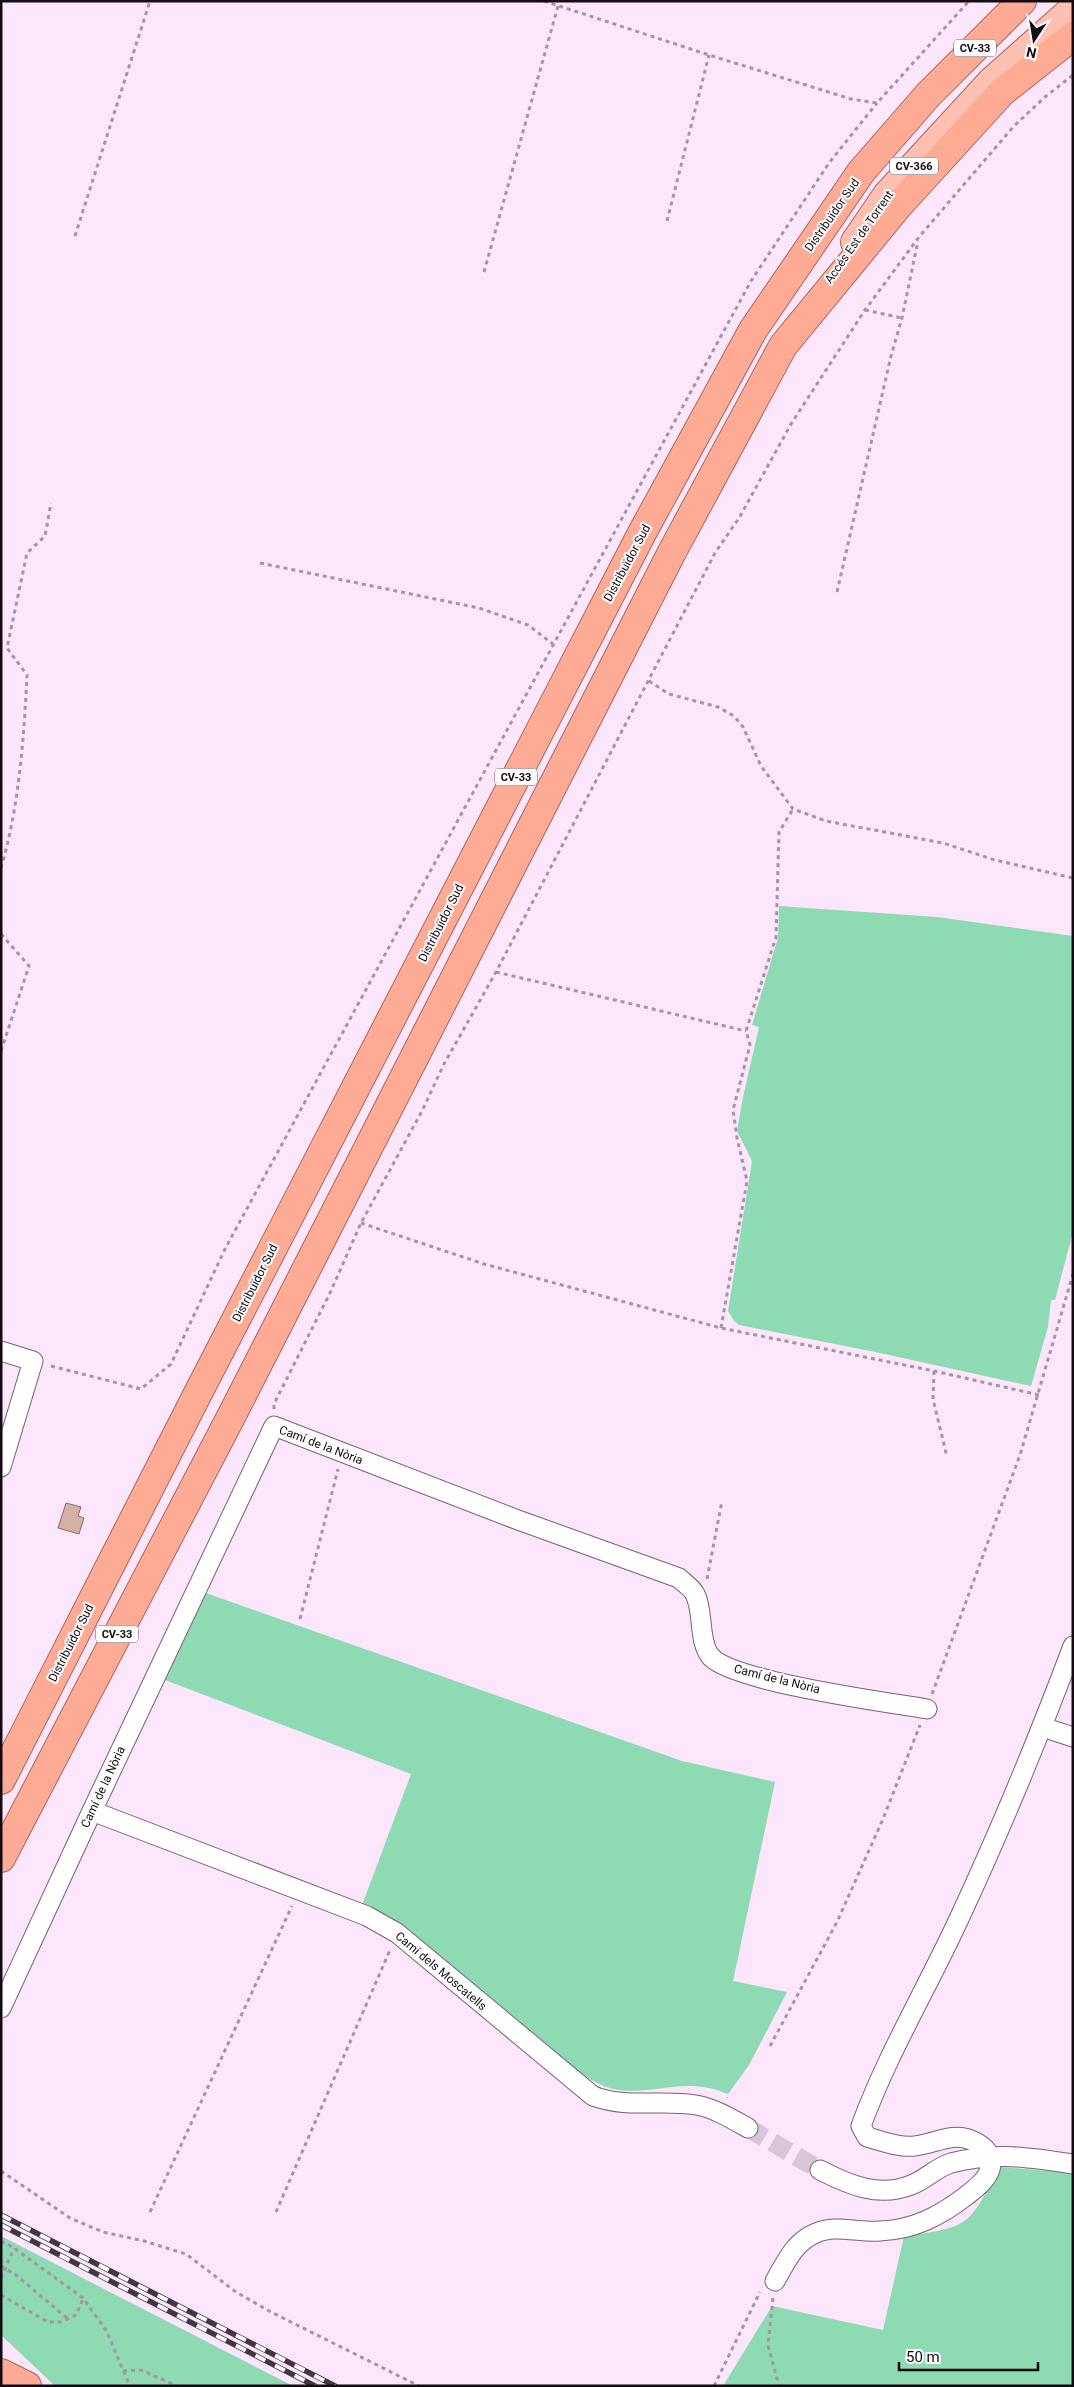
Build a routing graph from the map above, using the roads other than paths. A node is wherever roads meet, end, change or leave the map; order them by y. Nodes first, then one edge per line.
1 (1022, 1) edge
2 (1033, 1) edge
3 (1073, 9) edge
4 (1073, 36) edge
5 (928, 95) junction
6 (783, 346) junction
7 (1, 1351) edge
8 (1, 1468) edge
9 (1073, 1646) edge
10 (926, 1708) road end
11 (1042, 1727) junction
12 (1073, 1737) edge
13 (1, 1780) edge
14 (92, 1811) junction
15 (6, 1848) edge
16 (1, 1864) edge
17 (1, 2008) edge
18 (748, 2128) tunnel mouth
19 (991, 2157) junction
20 (1073, 2164) edge
21 (820, 2170) tunnel mouth
22 (768, 2285) road end
23 (1, 2373) edge
24 (27, 2386) edge

1 - 5 highway, CV-33
2 - 5 main road
3 - 6 main road, Accés Est de Torrent / CV-366
4 - 6 highway, CV-33
5 - 13 highway, Distribuïdor Sud / CV-33
6 - 15 highway, CV-33
7 - 8 street
9 - 11 street
10 - 14 street, Camí de la Nòria
11 - 12 street
11 - 19 street
14 - 17 street, Camí de la Nòria
14 - 18 street, Camí dels Moscatells
15 - 16 highway
19 - 20 street
19 - 21 street
19 - 22 street
23 - 24 highway

